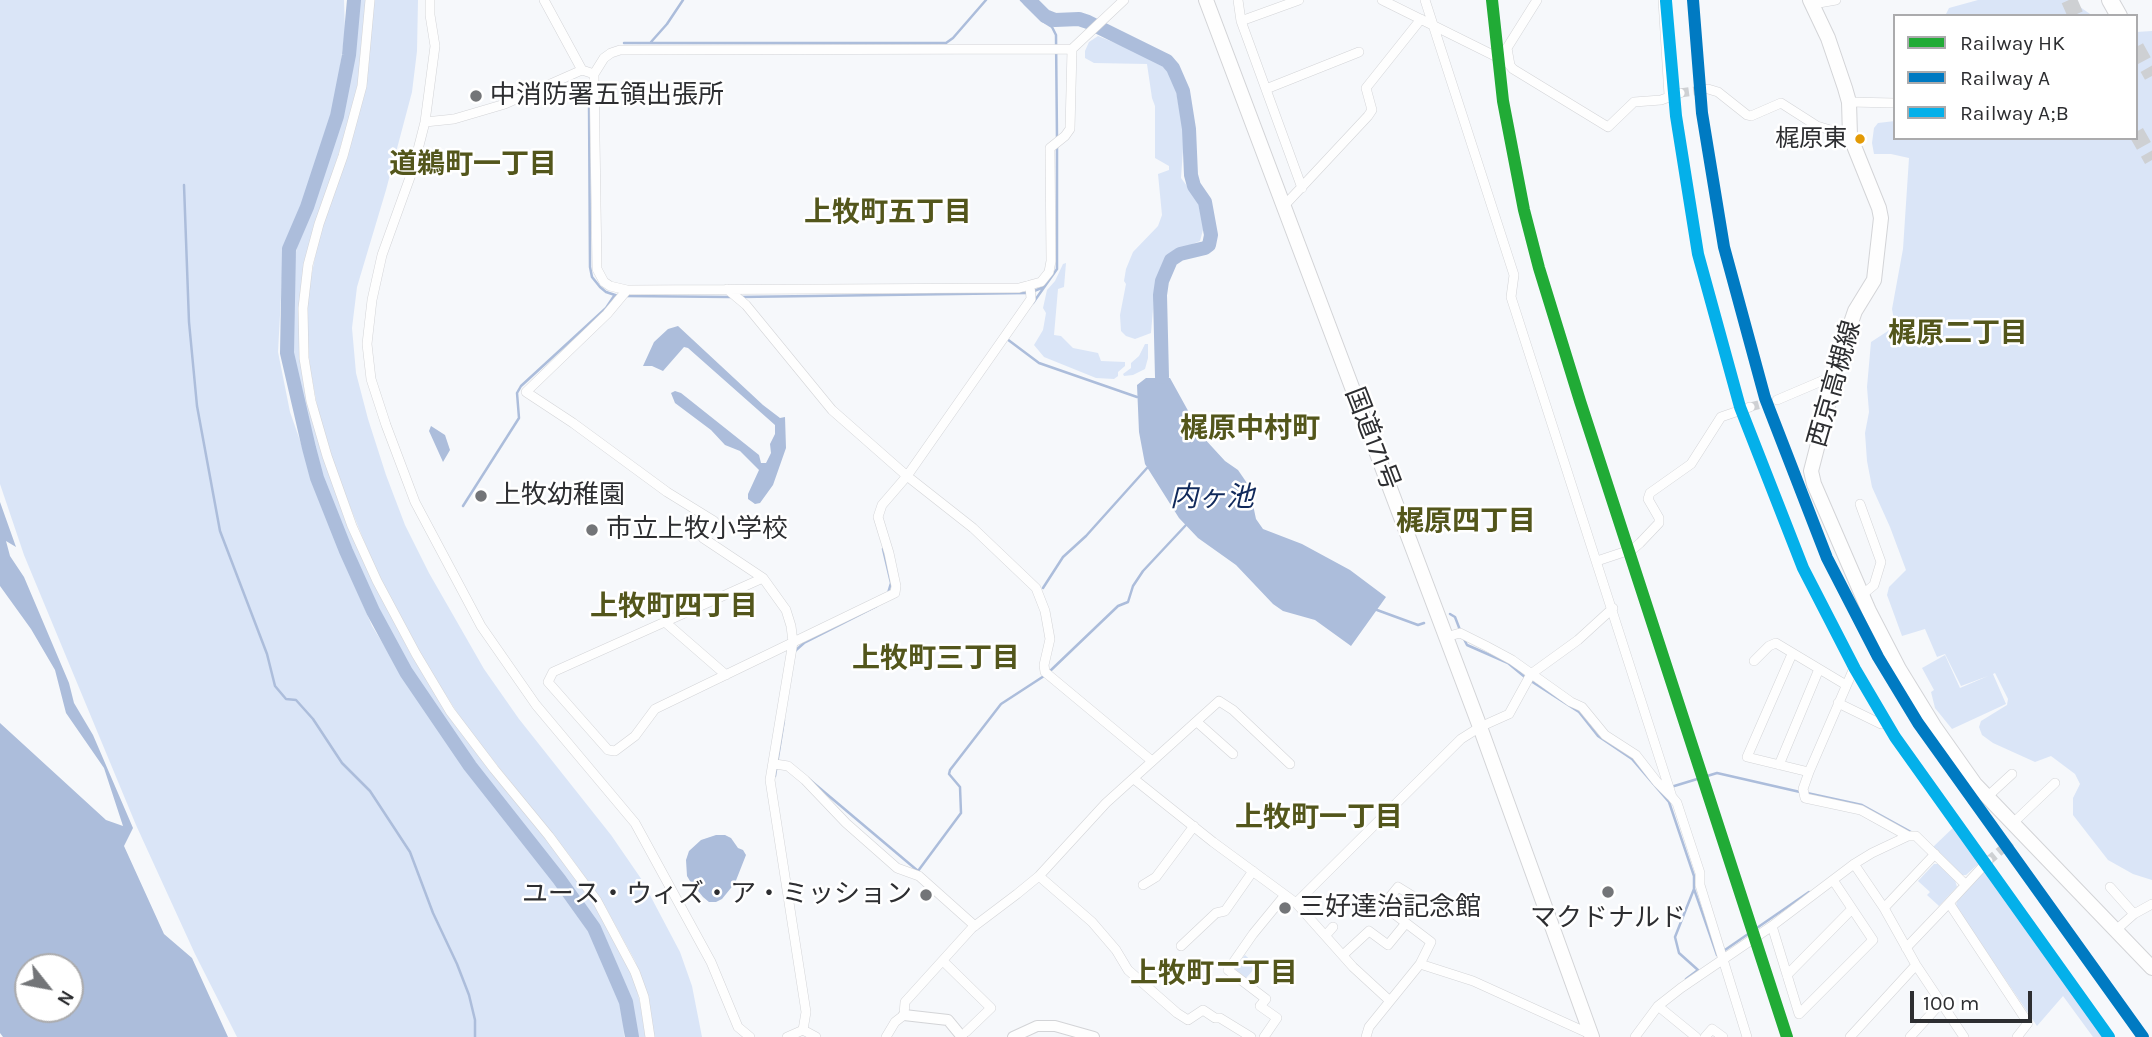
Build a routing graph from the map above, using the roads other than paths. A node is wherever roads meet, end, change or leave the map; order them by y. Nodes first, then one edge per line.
1 (370, 0) edge
2 (430, 0) edge
3 (544, 0) edge
4 (1124, 0) edge
5 (1206, 0) edge
6 (1238, 0) edge
7 (1299, 0) edge
8 (1382, 0) edge
9 (1425, 0) edge
10 (1537, 0) edge
11 (1663, 0) edge
12 (1836, 0) edge
13 (1812, 2) edge
14 (1421, 19) junction
15 (1241, 21) junction
16 (1434, 26) junction
17 (1072, 49) junction
18 (1359, 52) dead end
19 (1510, 65) junction
20 (582, 70) junction
21 (594, 74) junction
22 (1266, 89) junction
23 (1708, 89) tunnel mouth
24 (1680, 93) tunnel mouth
25 (1669, 95) junction
26 (1849, 102) junction
27 (1893, 103) edge
28 (425, 122) junction
29 (1850, 136) junction
30 (1302, 188) junction
31 (1283, 207) junction
32 (1030, 285) junction
33 (727, 289) junction
34 (627, 290) junction
35 (1834, 379) junction
36 (1777, 400) tunnel mouth
37 (1750, 407) tunnel mouth
38 (907, 476) junction
39 (1860, 504) dead end
40 (1597, 561) junction
41 (764, 578) junction
42 (1862, 595) junction
43 (1612, 608) junction
44 (665, 622) junction
45 (1457, 635) junction
46 (793, 642) junction
47 (1792, 653) junction
48 (1754, 661) dead end
49 (1854, 668) dead end
50 (1819, 669) junction
51 (1531, 674) junction
52 (726, 675) junction
53 (1846, 685) junction
54 (1838, 704) junction
55 (1197, 722) junction
56 (1881, 724) dead end
57 (1480, 727) junction
58 (1233, 754) dead end
59 (1152, 761) junction
60 (775, 764) junction
61 (1290, 764) dead end
62 (1779, 765) junction
63 (1809, 772) junction
64 (2012, 774) dead end
65 (1134, 779) junction
66 (2055, 783) dead end
67 (1667, 790) junction
68 (1987, 797) junction
69 (1194, 826) junction
70 (2015, 833) junction
71 (1908, 836) junction
72 (1935, 854) junction
73 (1988, 860) tunnel mouth
74 (1854, 864) junction
75 (1253, 871) junction
76 (1038, 876) junction
77 (1833, 880) junction
78 (1965, 884) junction
79 (1143, 885) dead end
80 (1419, 886) dead end
81 (2110, 887) dead end
82 (1285, 895) junction
83 (1296, 903) junction
84 (1949, 903) junction
85 (2152, 904) edge
86 (1884, 908) junction
87 (1852, 909) junction
88 (2134, 914) junction
89 (1406, 923) junction
90 (975, 926) junction
91 (1772, 926) junction
92 (1333, 927) dead end
93 (2116, 930) junction
94 (1325, 935) junction
95 (1181, 946) dead end
96 (1906, 948) junction
97 (1343, 956) junction
98 (1723, 958) junction
99 (943, 961) junction
100 (1420, 964) junction
101 (1916, 965) junction
102 (2152, 968) edge
103 (1787, 975) junction
104 (1390, 1001) junction
105 (1941, 1003) junction
106 (1658, 1006) junction
107 (904, 1015) junction
108 (803, 1030) junction
109 (964, 1035) edge
110 (1268, 1036) edge
111 (1592, 1036) edge
112 (650, 1037) edge
113 (750, 1037) edge
114 (787, 1037) edge
115 (816, 1037) edge
116 (886, 1037) edge
117 (1013, 1037) edge
118 (1094, 1037) edge
119 (1251, 1037) edge
120 (1366, 1037) edge
121 (1635, 1037) edge
122 (1696, 1037) edge
123 (1705, 1037) edge
124 (1723, 1037) edge
125 (1747, 1037) edge
126 (1850, 1037) edge
127 (1910, 1037) edge
128 (1964, 1037) edge
129 (2017, 1037) edge

1 - 112 street
2 - 28 street
3 - 20 street
4 - 17 street
5 - 31 main road, 国道171号
6 - 15 street
7 - 15 street
8 - 14 street
9 - 16 street
10 - 19 street
11 - 25 street
12 - 13 street
13 - 26 main road, 西京高槻線
14 - 16 street
14 - 30 street
15 - 22 street
16 - 19 street
16 - 40 street
17 - 21 street
17 - 32 street
18 - 22 street
19 - 25 street
20 - 21 street
20 - 28 street
21 - 34 street
22 - 30 street
23 - 29 street
24 - 25 street
26 - 27 street
26 - 29 main road, 西京高槻線
28 - 113 street
29 - 35 main road, 西京高槻線
30 - 31 street
31 - 45 main road, 国道171号
32 - 33 street
32 - 38 street
33 - 34 street
33 - 38 street
34 - 41 street
35 - 36 street
35 - 42 main road, 西京高槻線
37 - 40 street
38 - 46 street
38 - 59 street
39 - 42 street
40 - 43 street
41 - 44 street
41 - 46 street
42 - 68 main road, 西京高槻線
43 - 51 street
43 - 67 street
44 - 52 street
44 - 52 street
45 - 51 street
45 - 57 main road, 国道171号
46 - 52 street
46 - 60 street
47 - 48 street
47 - 50 street
47 - 62 street
49 - 53 street
50 - 53 street
50 - 62 street
51 - 57 street
51 - 67 street
53 - 54 street
54 - 56 street
54 - 63 street
55 - 58 street
55 - 59 street
55 - 61 street
57 - 83 street
57 - 111 main road, 国道171号
59 - 65 street
60 - 90 street
60 - 108 street
62 - 63 street
63 - 71 street
64 - 68 street
65 - 69 street
65 - 76 street
66 - 70 street
67 - 98 street
68 - 70 main road, 西京高槻線
69 - 75 street
69 - 79 street
70 - 93 main road, 西京高槻線
71 - 72 street
71 - 74 street
72 - 78 street
72 - 86 street
73 - 78 street
74 - 77 street
74 - 86 street
75 - 82 street
75 - 95 street
76 - 90 street
76 - 119 street
77 - 87 street
77 - 91 street
78 - 84 street
80 - 89 street
81 - 88 street
82 - 83 street
82 - 110 street
83 - 94 street
84 - 96 street
84 - 129 street
85 - 88 street
86 - 96 street
87 - 103 street
87 - 103 street
88 - 93 street
89 - 97 street
89 - 100 street
90 - 99 street
91 - 98 street
91 - 103 street
92 - 94 street
93 - 102 main road, 西京高槻線
94 - 97 street
96 - 101 street
97 - 104 street
98 - 106 street
98 - 125 street
99 - 107 street
99 - 109 street
100 - 104 street
100 - 111 street
101 - 105 street
101 - 126 street
104 - 120 street
105 - 127 street
105 - 128 street
106 - 121 street
106 - 122 street
107 - 109 street
107 - 116 street
108 - 114 street
108 - 115 street
117 - 118 street
123 - 124 street

